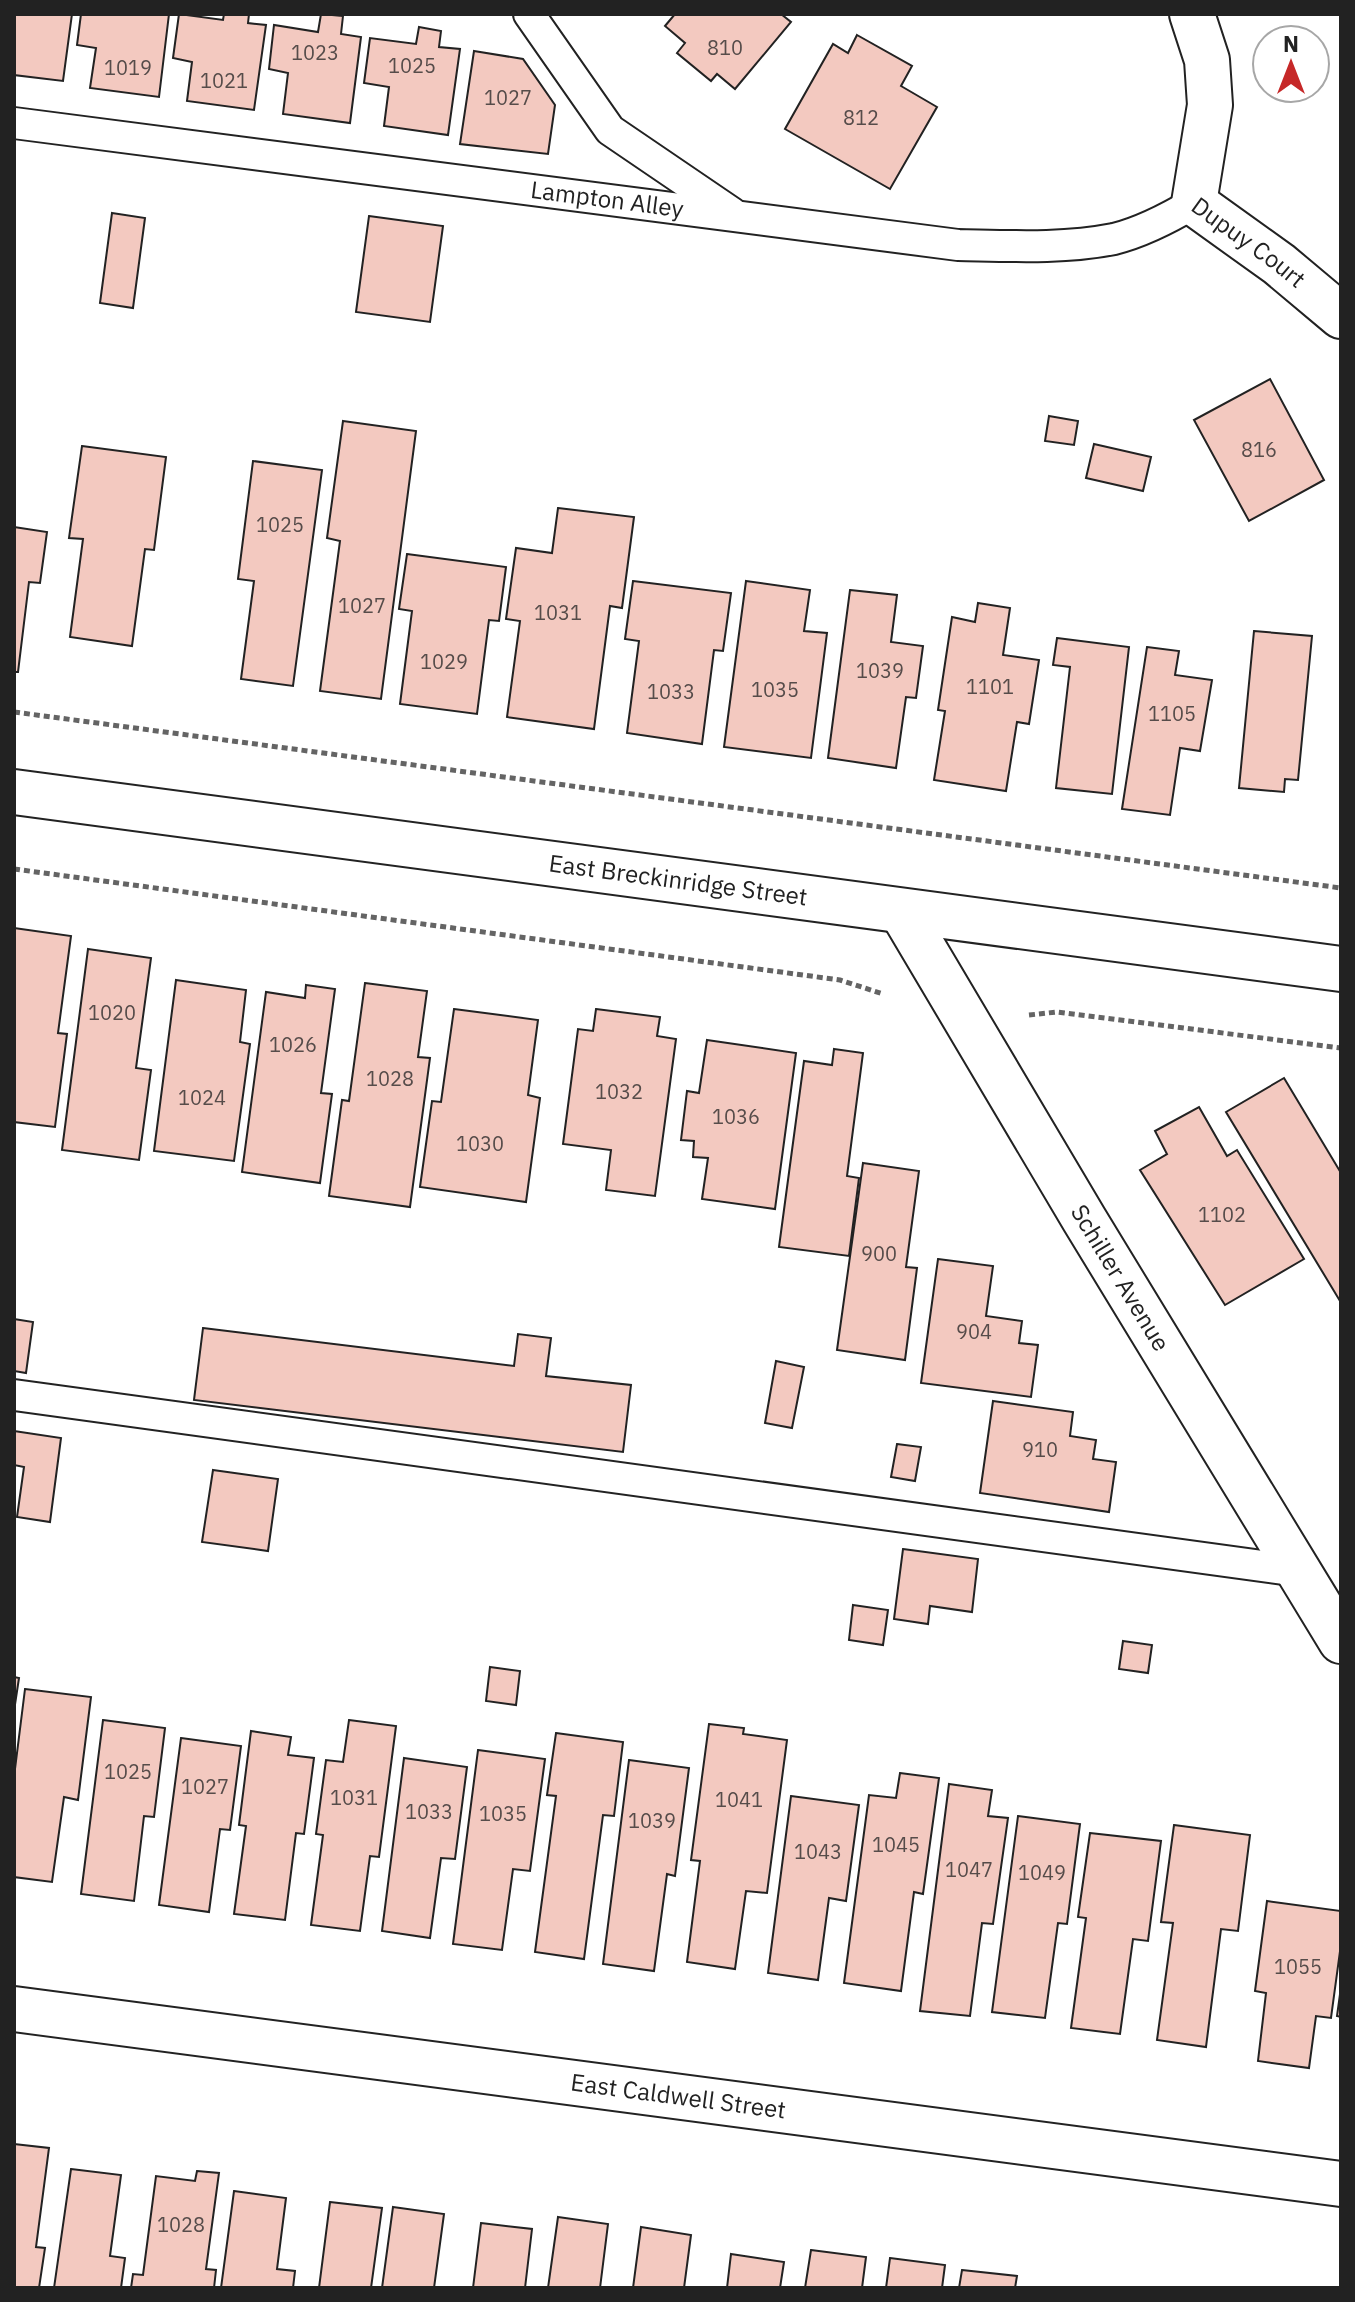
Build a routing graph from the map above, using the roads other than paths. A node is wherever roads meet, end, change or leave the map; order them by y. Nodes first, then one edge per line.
1 (529, 14) edge
2 (1192, 14) edge
3 (14, 123) edge
4 (1194, 203) junction
5 (737, 216) junction
6 (1341, 316) edge
7 (14, 792) edge
8 (902, 912) junction
9 (1341, 969) edge
10 (14, 1395) edge
11 (1298, 1571) junction
12 (1341, 1641) edge
13 (14, 2009) edge
14 (1341, 2184) edge

1 - 5 lane
2 - 4 street, Dupuy Court
3 - 5 lane, Lampton Alley
4 - 5 lane, Lampton Alley
4 - 6 street, Dupuy Court
7 - 8 street, East Breckinridge Street
8 - 9 street, East Breckinridge Street
8 - 11 street, Schiller Avenue
10 - 11 lane
11 - 12 street, Schiller Avenue
13 - 14 street, East Caldwell Street

